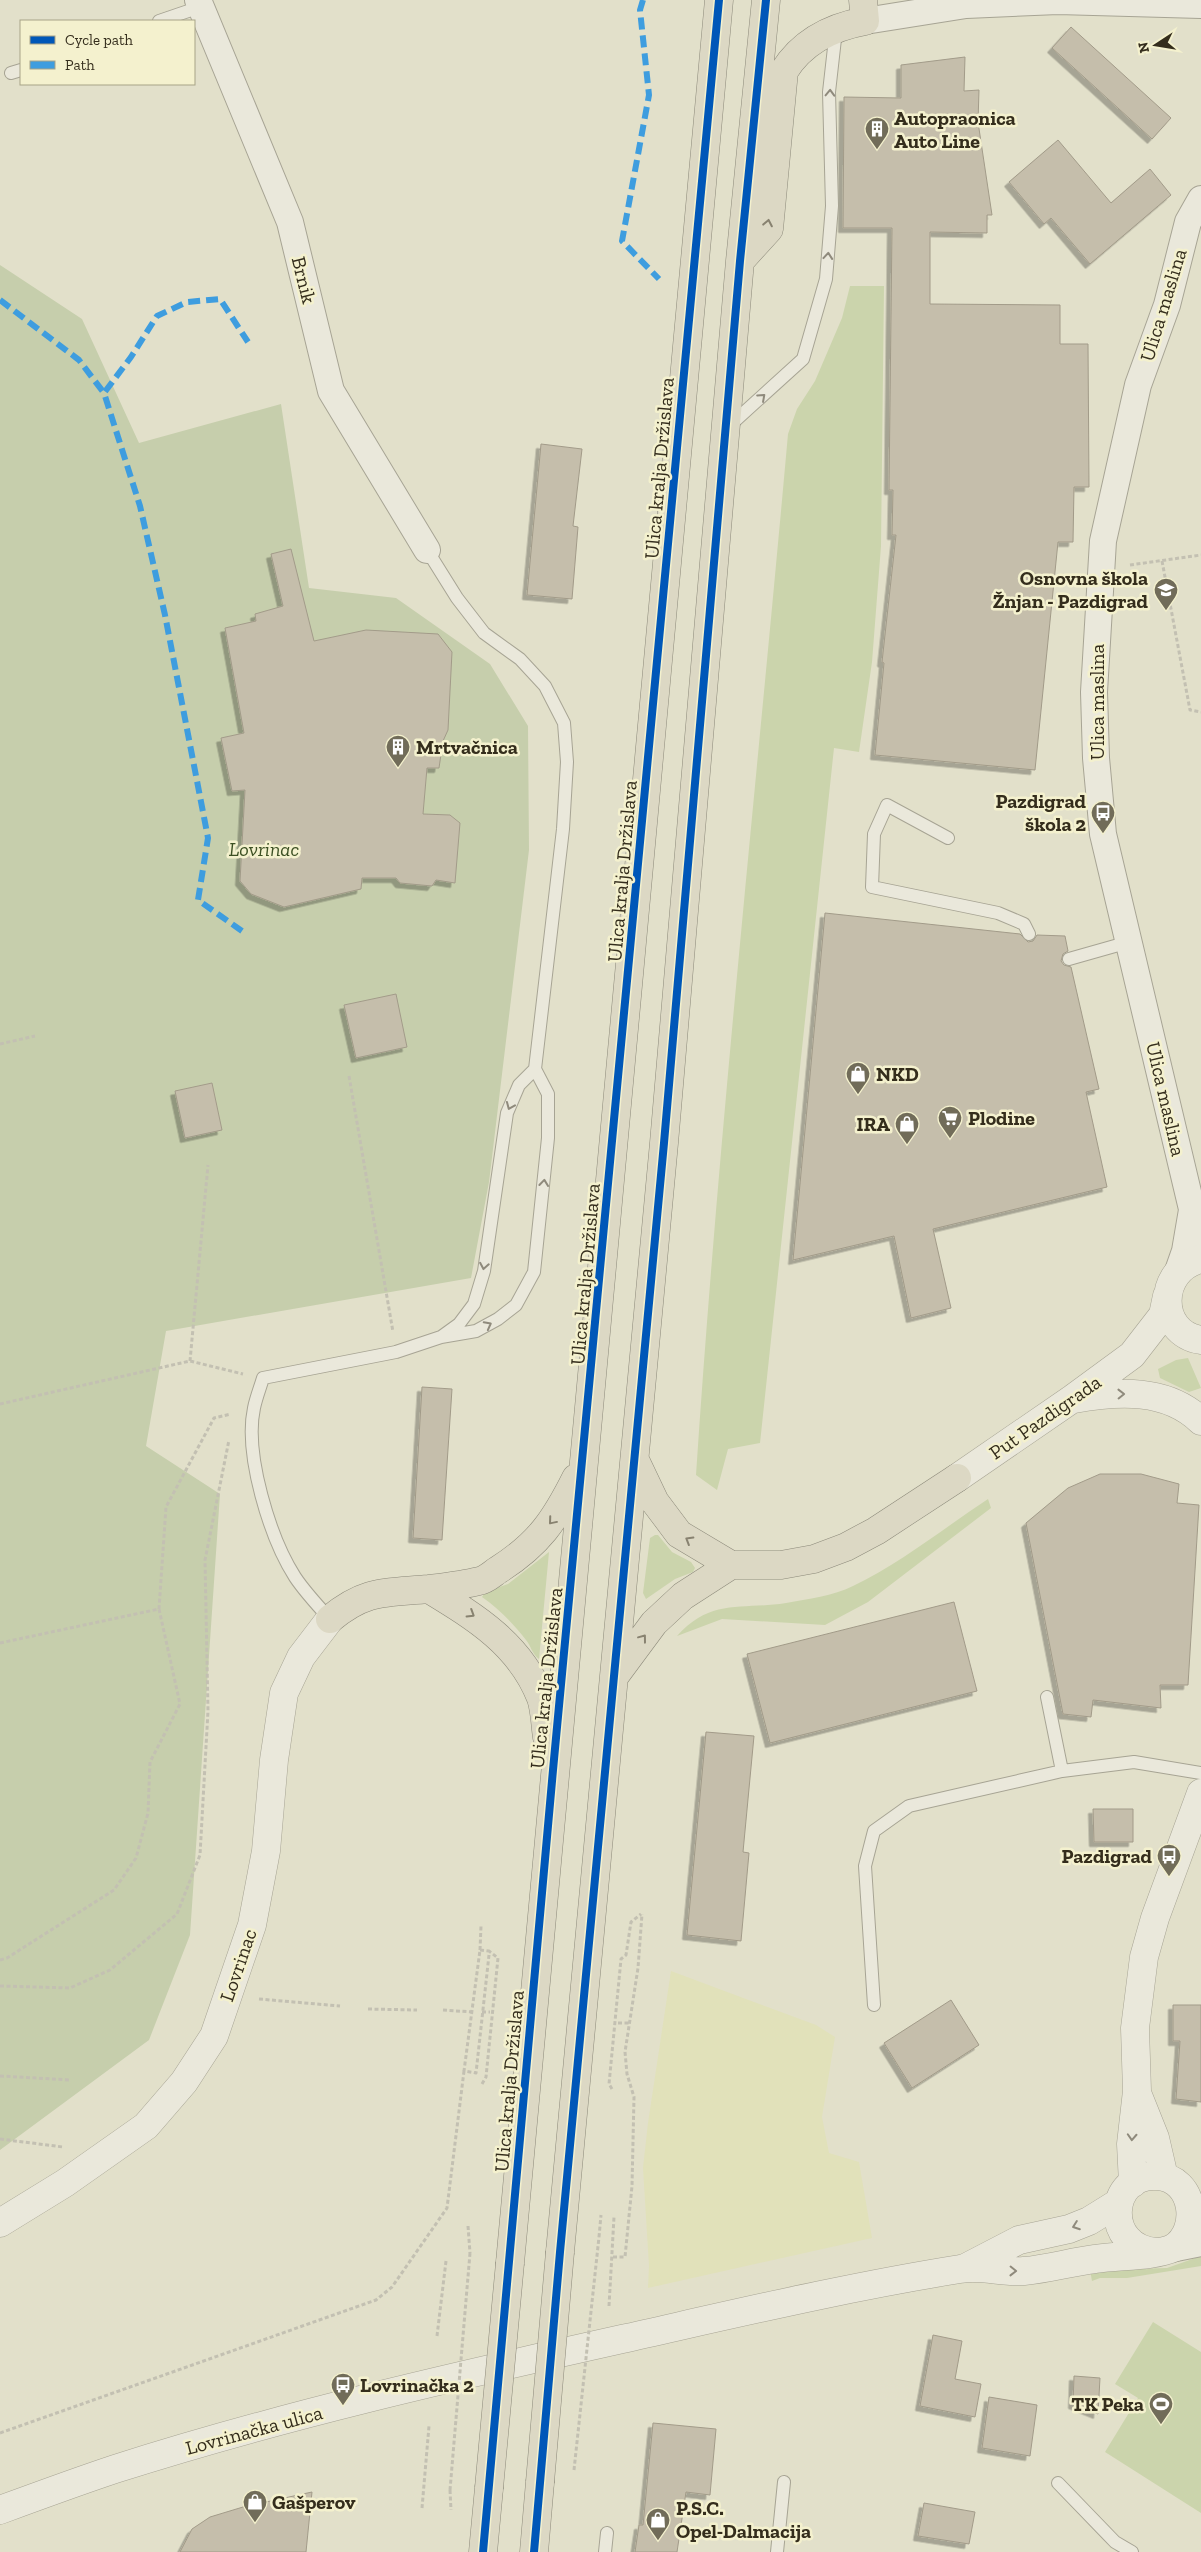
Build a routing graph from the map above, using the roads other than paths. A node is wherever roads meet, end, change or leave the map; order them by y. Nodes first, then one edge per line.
1 (719, 0) edge
2 (199, 3) edge
3 (766, 4) edge
4 (1201, 5) edge
5 (864, 10) edge
6 (161, 20) edge
7 (836, 27) junction
8 (1201, 199) edge
9 (740, 261) junction
10 (726, 429) junction
11 (427, 550) joint
12 (948, 838) dead end
13 (1029, 934) dead end
14 (1129, 942) junction
15 (1069, 959) dead end
16 (534, 1069) junction
17 (1172, 1127) junction
18 (1201, 1166) edge
19 (1192, 1209) junction
20 (1201, 1233) edge
21 (1189, 1265) edge
22 (1167, 1296) junction
23 (441, 1337) junction
24 (1197, 1339) edge
25 (1132, 1355) junction
26 (1072, 1399) junction
27 (1201, 1422) edge
28 (634, 1460) junction
29 (583, 1463) junction
30 (957, 1478) joint
31 (731, 1565) junction
32 (429, 1589) junction
33 (330, 1619) junction
34 (614, 1678) junction
35 (1047, 1697) dead end
36 (553, 1770) junction
37 (1062, 1771) junction
38 (1201, 1773) edge
39 (1199, 1805) edge
40 (874, 2005) dead end
41 (1137, 2091) junction
42 (1181, 2183) edge
43 (1125, 2193) junction
44 (0, 2223) edge
45 (1201, 2242) edge
46 (1163, 2250) junction
47 (965, 2268) junction
48 (784, 2482) dead end
49 (1058, 2483) dead end
50 (0, 2510) edge
51 (607, 2533) dead end
52 (484, 2552) edge
53 (534, 2552) edge
54 (605, 2552) edge
55 (777, 2552) edge
56 (1132, 2552) edge

1 - 29 highway, Ulica kralja Držislava
2 - 6 lane
2 - 11 street, Brnik
3 - 9 highway
4 - 5 street
5 - 7 highway
9 -> 7 highway
10 -> 7 lane
8 - 14 street, Ulica maslina
9 - 10 highway
10 - 28 highway
11 - 16 lane
12 - 13 lane
14 - 15 lane
14 - 17 street, Ulica maslina
16 -> 23 lane
23 -> 16 lane
17 - 18 street
17 - 19 street, Ulica maslina
19 - 20 street, Ulica maslina
19 - 21 street, Ulica maslina
21 - 22 street, Put Pazdigrada
22 - 24 street
22 - 25 street, Put Pazdigrada
23 - 33 lane
24 - 25 street, Put Pazdigrada
25 - 26 street, Put Pazdigrada
26 -> 27 street
26 - 30 street, Put Pazdigrada
31 -> 28 highway
28 - 34 highway
29 -> 32 highway
29 - 36 highway, Ulica kralja Držislava
30 - 31 highway
34 -> 31 highway
32 - 33 highway
32 -> 36 highway
33 - 44 street, Lovrinac
34 - 53 highway, bridge
35 - 37 lane
36 - 52 highway, Ulica kralja Držislava, bridge
37 - 38 lane
37 - 40 lane
39 - 41 street
41 - 42 street
41 -> 43 street
42 - 43 street
42 - 46 street
43 - 46 street
43 -> 47 street
45 - 46 street
47 -> 46 street
47 - 50 street, Lovrinačka ulica
48 - 55 lane
49 - 56 lane
51 - 54 lane

